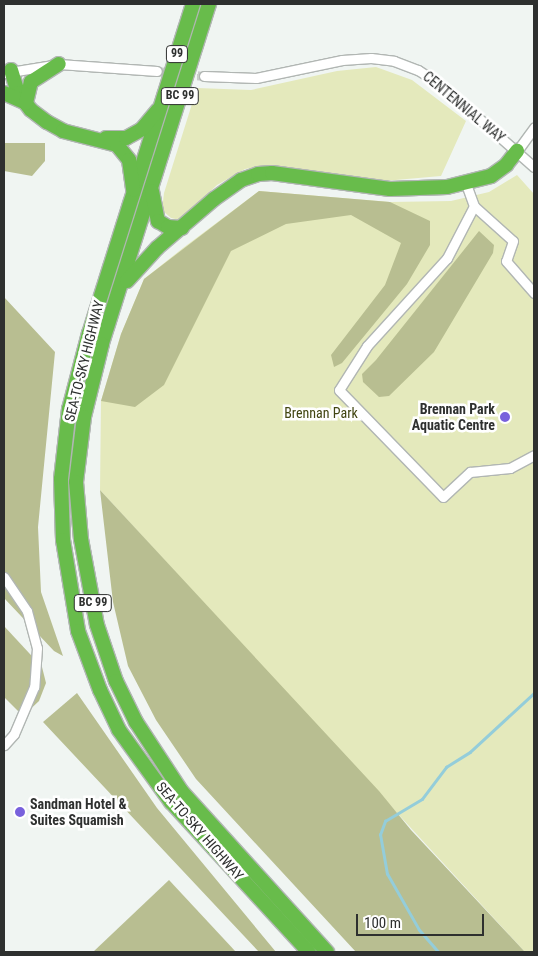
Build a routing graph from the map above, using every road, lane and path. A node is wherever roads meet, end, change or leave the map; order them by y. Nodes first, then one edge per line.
1 (193, 4) edge
2 (209, 5) edge
3 (59, 64) junction
4 (157, 71) tunnel mouth
5 (7, 72) edge
6 (204, 76) tunnel mouth
7 (4, 93) edge
8 (26, 104) junction
9 (162, 105) junction
10 (534, 128) edge
11 (97, 138) junction
12 (517, 151) junction
13 (534, 167) edge
14 (466, 184) junction
15 (152, 187) junction
16 (133, 196) junction
17 (474, 206) junction
18 (182, 228) junction
19 (534, 292) edge
20 (119, 294) junction
21 (534, 455) edge
22 (4, 577) edge
23 (4, 745) edge
24 (309, 952) edge
25 (327, 952) edge

1 - 9 highway, SEA-TO-SKY HIGHWAY / 99
2 - 15 highway, SEA-TO-SKY HIGHWAY / BC 99
3 - 4 street
3 - 5 street
3 - 8 highway
5 - 8 highway
6 - 12 street, CENTENNIAL WAY
7 - 8 highway
8 - 11 highway
9 - 11 highway
9 - 16 highway, SEA-TO-SKY HIGHWAY / 99
10 - 12 street, CENTENNIAL WAY
11 - 16 highway
12 - 13 street
12 - 14 highway
14 - 17 street
14 - 18 highway
15 - 18 highway
15 - 20 highway, SEA-TO-SKY HIGHWAY / BC 99
16 - 24 highway, SEA-TO-SKY HIGHWAY / 99
17 - 19 street
17 - 21 street
18 - 20 highway
20 - 25 highway, SEA-TO-SKY HIGHWAY / BC 99
22 - 23 street

